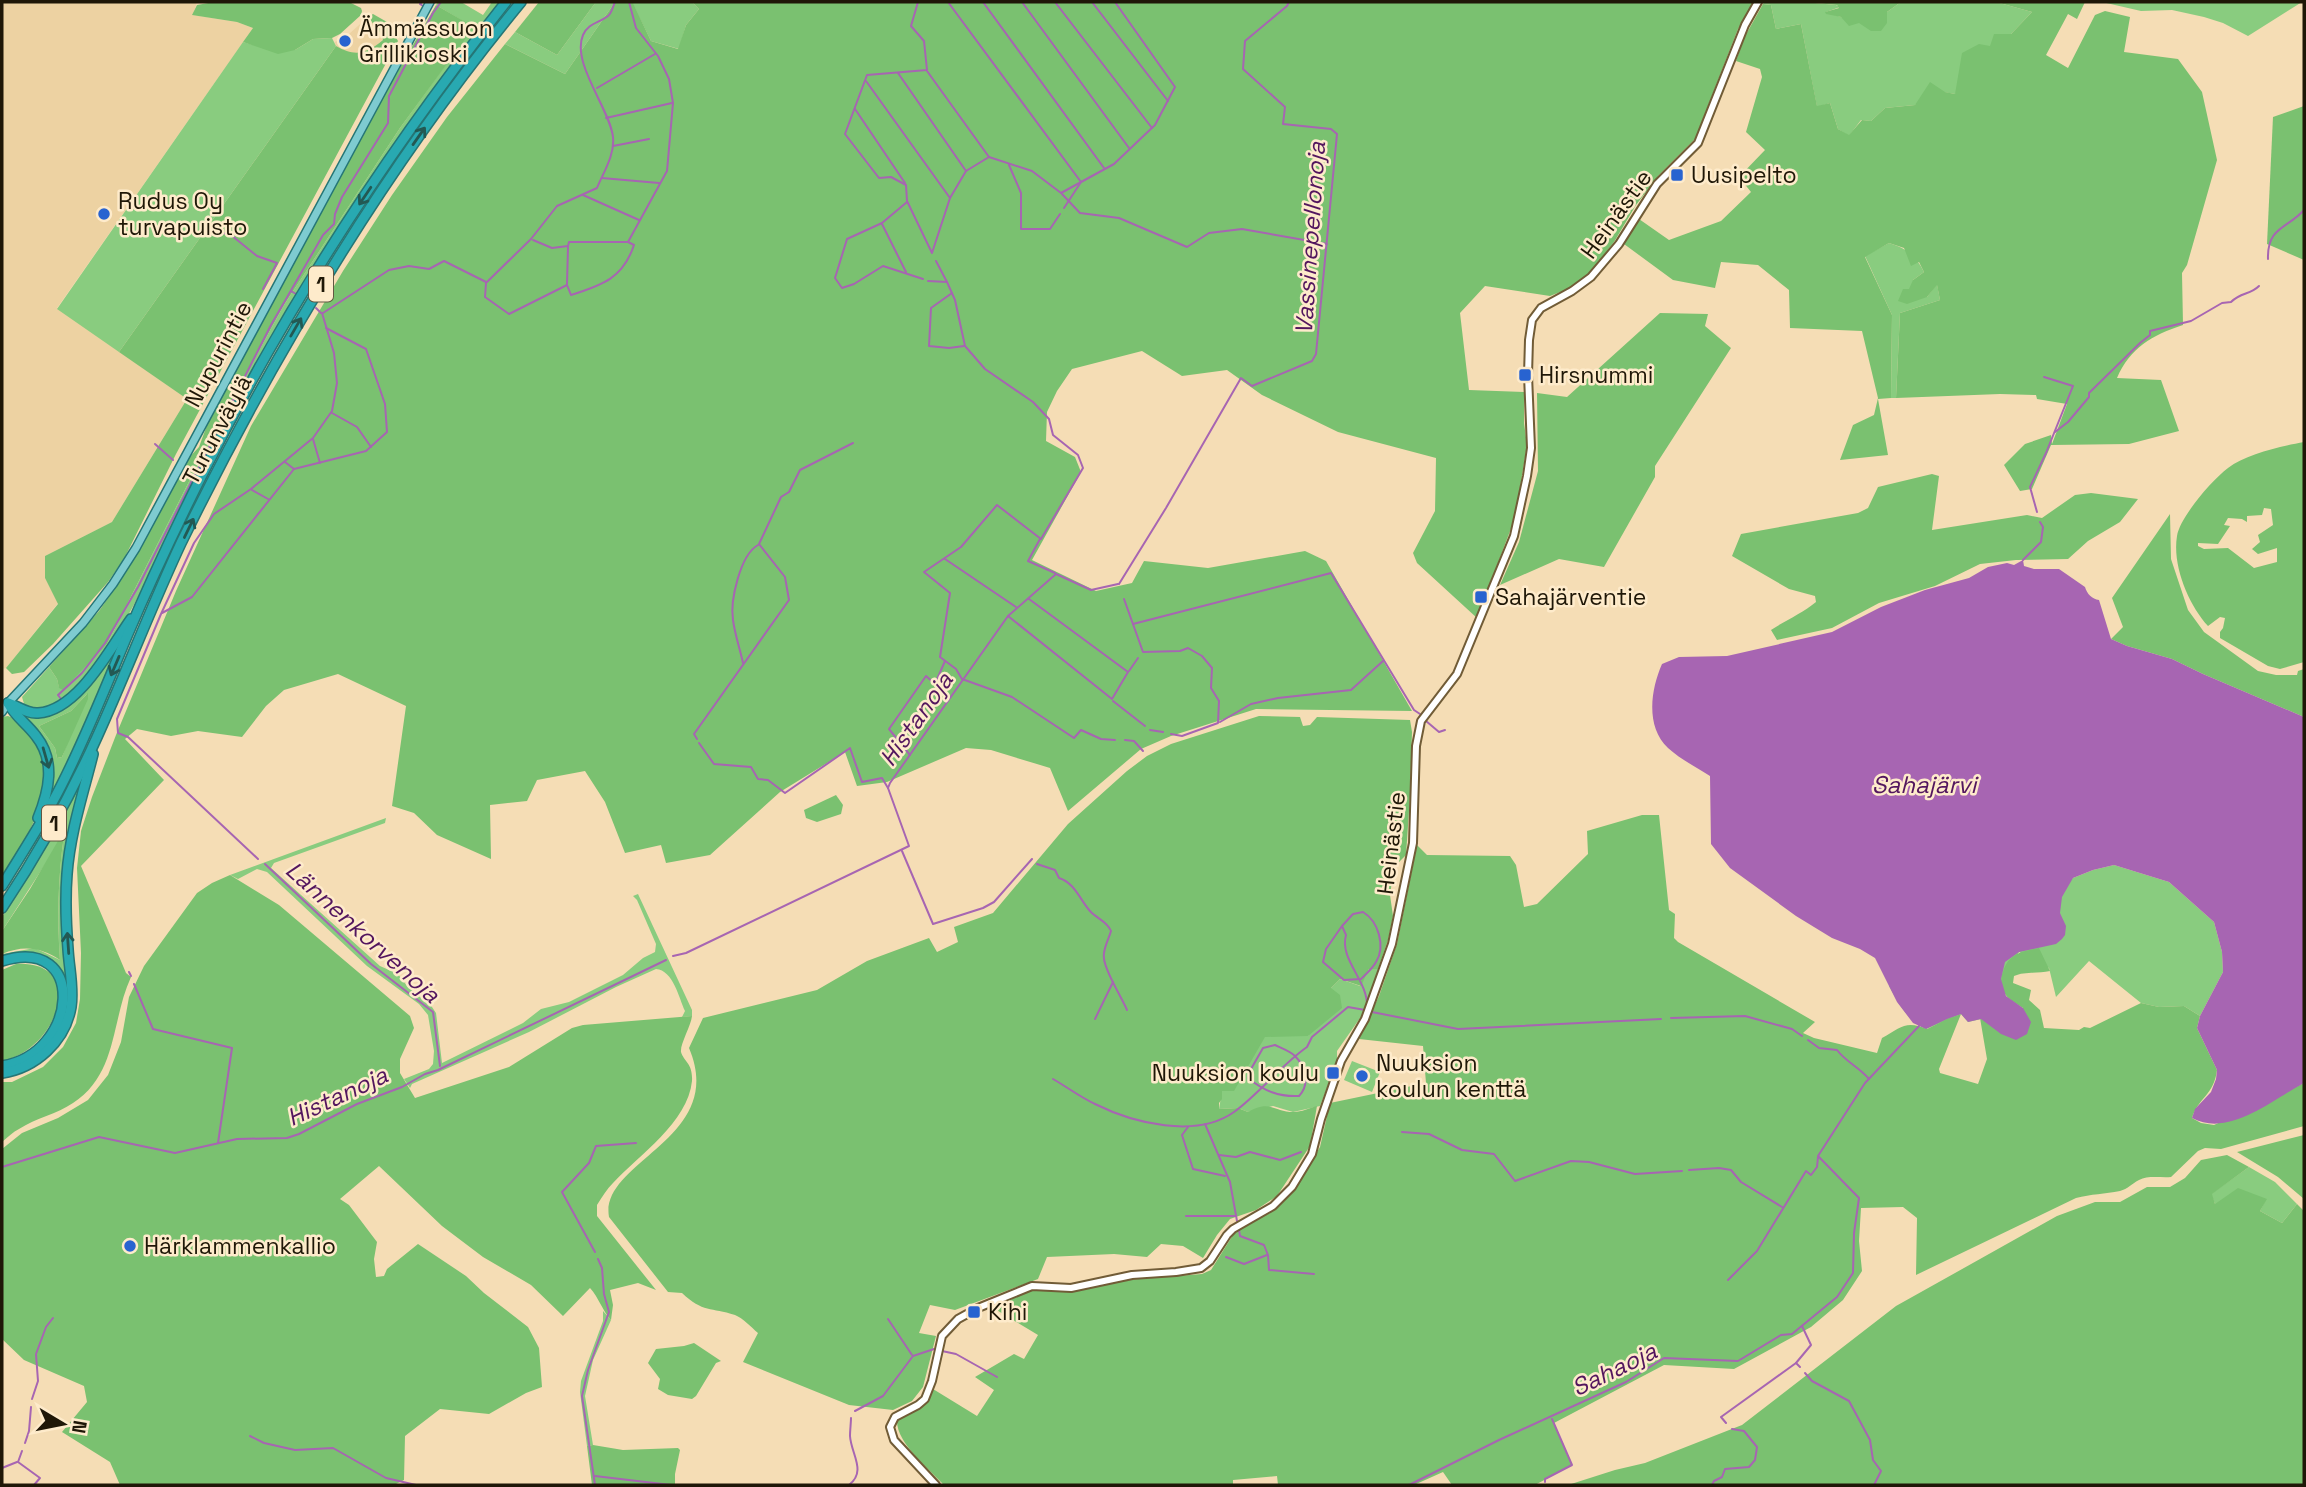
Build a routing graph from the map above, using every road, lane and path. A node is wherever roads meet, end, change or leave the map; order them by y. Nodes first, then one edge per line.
1 (430, 2) edge
2 (506, 2) edge
3 (521, 2) edge
4 (1758, 2) edge
5 (142, 603) junction
6 (5, 704) edge
7 (2, 712) edge
8 (98, 734) junction
9 (33, 836) junction
10 (2, 886) edge
11 (2, 908) edge
12 (2, 961) edge
13 (2, 1066) edge
14 (2, 1073) edge
15 (936, 1485) edge

1 - 6 main road, Nupurintie
2 -> 5 highway, Turunväylä / 1
8 -> 3 highway, Turunväylä / 1
4 - 15 street, Heinästie
5 - 6 highway
5 -> 9 highway, Turunväylä / 1
6 - 7 main road, Nupurintie
6 -> 9 highway
8 - 11 highway, Turunväylä / 1
14 -> 8 highway
9 - 10 highway, Turunväylä / 1
12 - 13 highway

